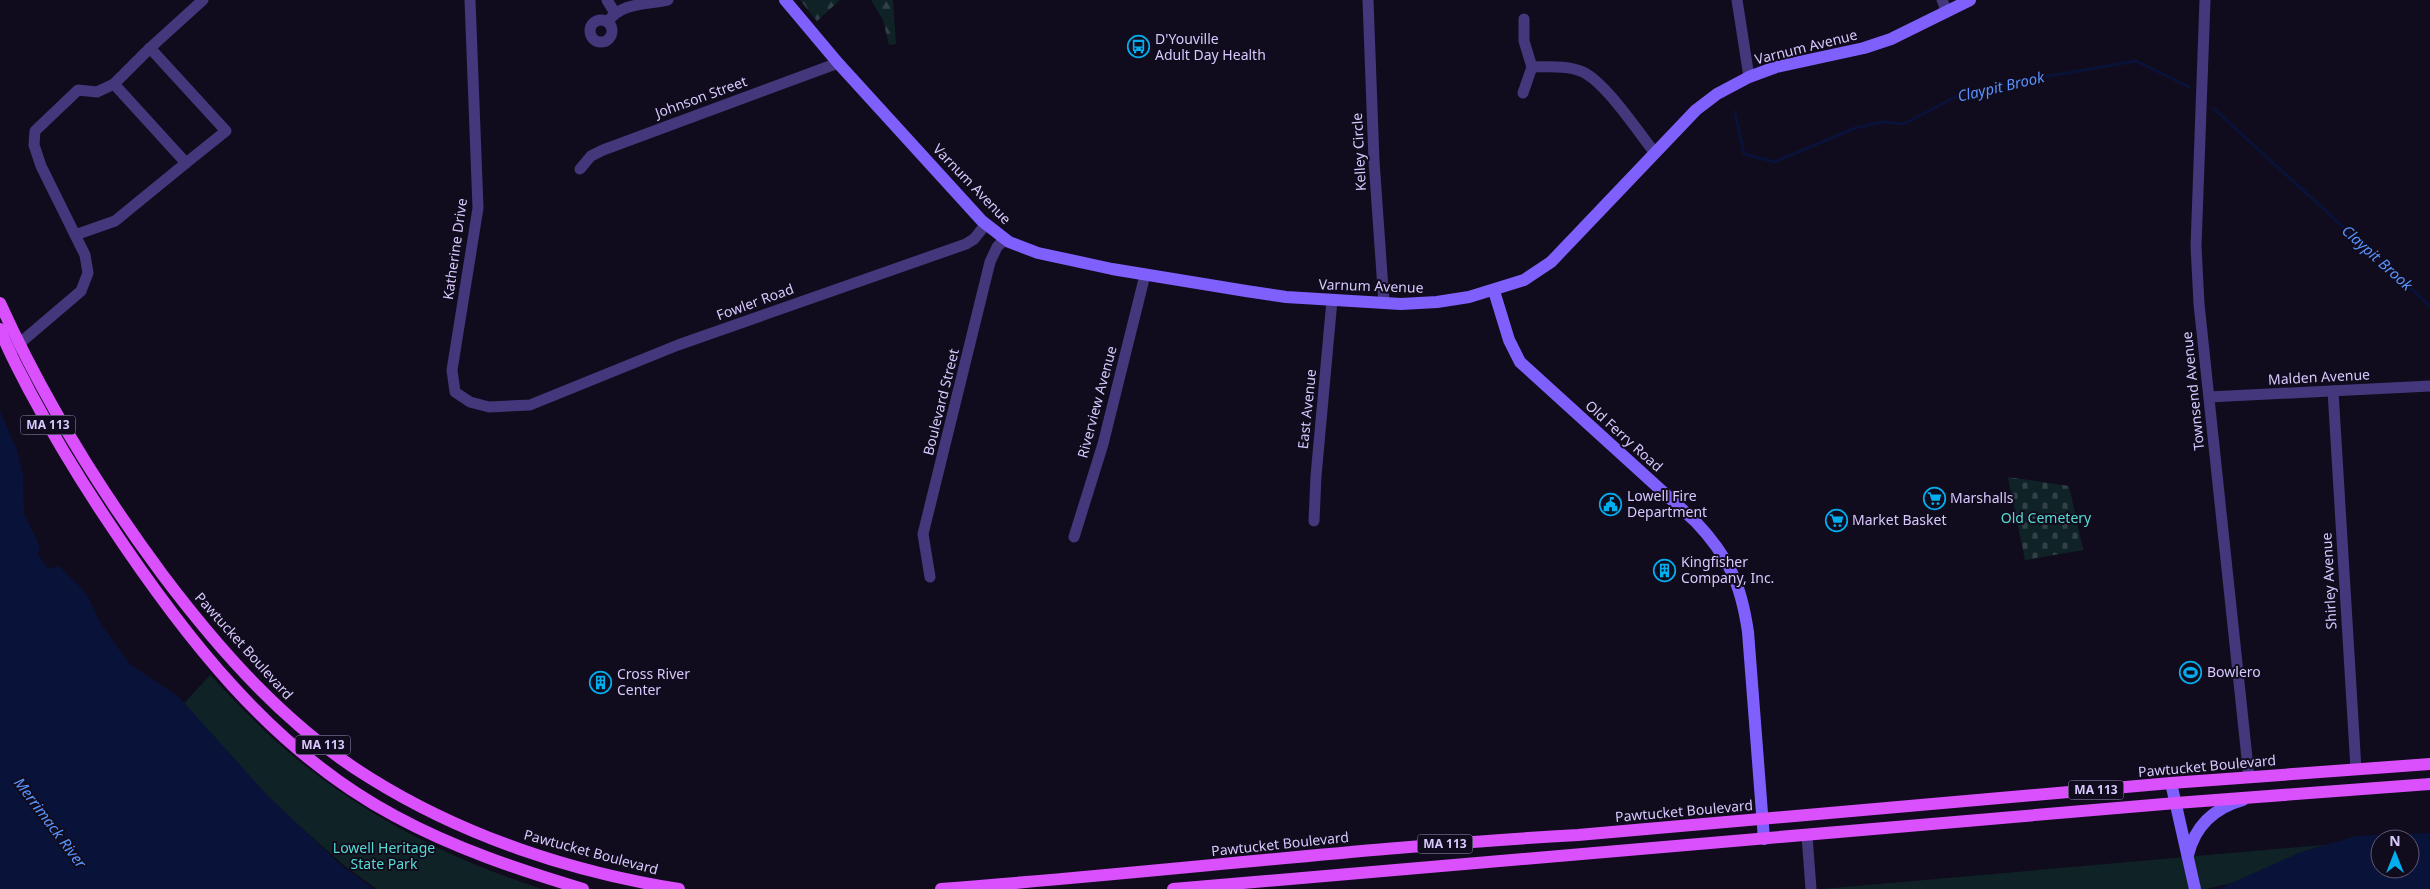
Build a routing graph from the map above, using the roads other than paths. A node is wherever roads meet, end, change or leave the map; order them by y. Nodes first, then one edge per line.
1 (203, 0) edge
2 (470, 0) edge
3 (607, 0) edge
4 (668, 0) edge
5 (785, 0) edge
6 (1368, 0) edge
7 (1737, 0) edge
8 (1970, 0) edge
9 (2205, 0) edge
10 (1944, 6) edge
11 (1524, 19) dead end
12 (150, 48) junction
13 (838, 62) junction
14 (1532, 68) junction
15 (1749, 77) junction
16 (114, 84) junction
17 (1523, 93) dead end
18 (1656, 153) junction
19 (186, 163) junction
20 (580, 169) dead end
21 (986, 224) junction
22 (75, 235) junction
23 (1004, 239) junction
24 (1145, 275) junction
25 (1494, 291) junction
26 (1332, 300) junction
27 (0, 303) edge
28 (1384, 303) junction
29 (0, 329) edge
30 (14, 348) junction
31 (2430, 386) edge
32 (2333, 391) junction
33 (2209, 397) junction
34 (530, 405) joint
35 (1314, 521) dead end
36 (1074, 536) dead end
37 (930, 577) dead end
38 (2430, 764) edge
39 (2356, 769) junction
40 (2249, 777) junction
41 (2171, 784) junction
42 (2430, 784) edge
43 (2264, 796) junction
44 (2176, 803) junction
45 (1762, 819) junction
46 (1808, 836) junction
47 (1764, 839) junction
48 (2188, 855) junction
49 (583, 889) edge
50 (679, 889) edge
51 (941, 889) edge
52 (1173, 889) edge
53 (1811, 889) edge
54 (2195, 889) edge

1 - 12 street
2 - 34 street, Katherine Drive
3 - 4 street
5 - 13 main road, Varnum Avenue
6 - 28 street, Kelley Circle
7 - 15 street
8 - 10 main road, Varnum Avenue
9 - 33 street, Townsend Avenue
10 - 15 main road, Varnum Avenue
11 - 14 street
12 - 16 street
12 - 19 street
13 - 20 street, Johnson Street
13 - 21 main road, Varnum Avenue
14 - 17 street
14 - 18 street
15 - 18 main road, Varnum Avenue
16 - 19 street
16 - 22 street
18 - 25 main road, Varnum Avenue
19 - 22 street
21 - 23 main road, Varnum Avenue
21 - 34 street, Fowler Road
22 - 30 street
23 - 24 main road, Varnum Avenue
23 - 37 street, Boulevard Street
24 - 26 main road, Varnum Avenue
24 - 36 street, Riverview Avenue
25 - 28 main road, Varnum Avenue
25 - 45 main road, Old Ferry Road
26 - 28 main road, Varnum Avenue
26 - 35 street, East Avenue
27 - 30 main road, Pawtucket Boulevard / MA 113
29 - 30 main road, Pawtucket Boulevard / MA 113
30 - 49 main road, Pawtucket Boulevard / MA 113
30 - 50 main road, Pawtucket Boulevard / MA 113
31 - 32 street, Malden Avenue
32 - 33 street, Malden Avenue
32 - 39 street, Shirley Avenue
33 - 40 street, Townsend Avenue
38 - 39 main road, Pawtucket Boulevard / MA 113
39 - 40 main road, Pawtucket Boulevard / MA 113
40 - 41 main road, Pawtucket Boulevard / MA 113
41 - 44 main road
41 - 45 main road, Pawtucket Boulevard / MA 113
42 - 43 main road, MA 113
43 - 44 main road, MA 113
43 - 48 main road
44 - 46 main road, MA 113
44 - 48 main road
45 - 47 main road, Old Ferry Road
45 - 51 main road, Pawtucket Boulevard / MA 113
46 - 47 main road, MA 113
46 - 53 street
47 - 52 main road, MA 113
48 - 54 main road

